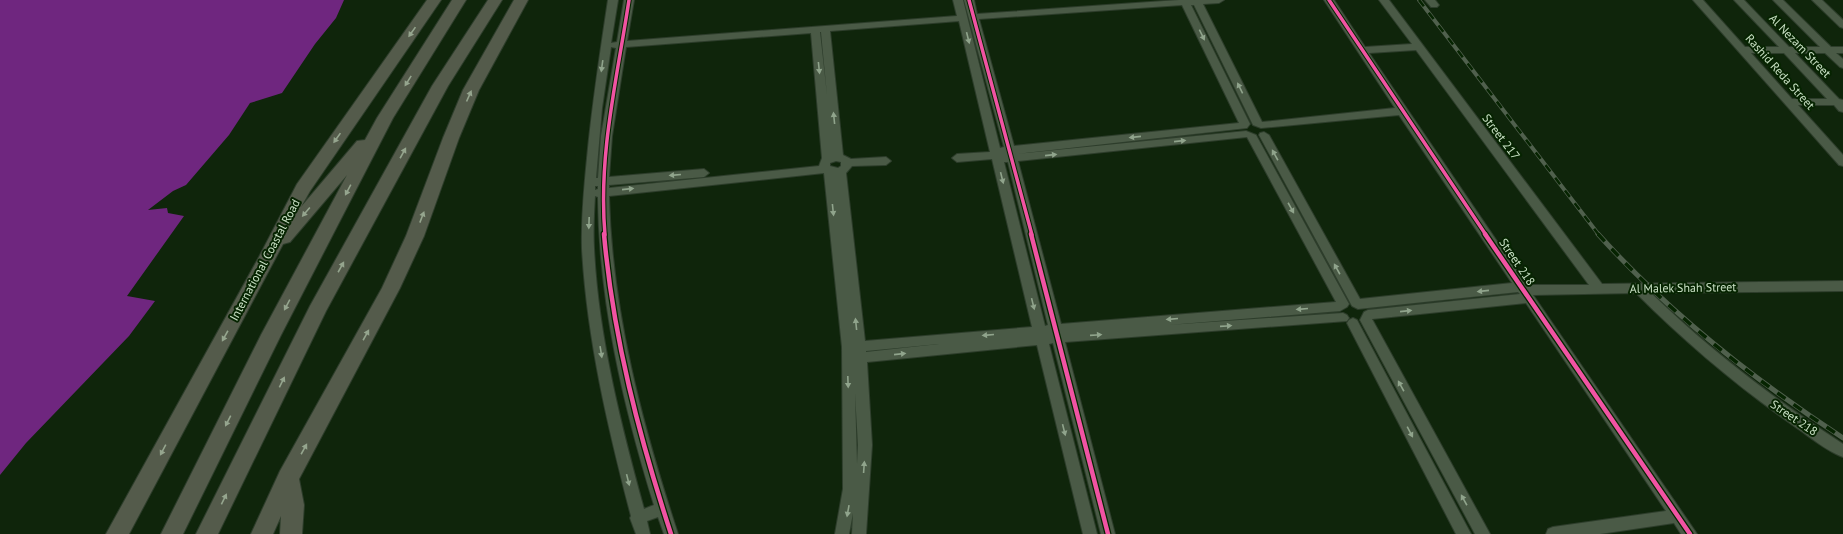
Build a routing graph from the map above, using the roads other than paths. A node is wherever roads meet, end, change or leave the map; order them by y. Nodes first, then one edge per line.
1 (434, 0) edge
2 (459, 0) edge
3 (495, 0) edge
4 (520, 0) edge
5 (613, 0) edge
6 (629, 0) edge
7 (958, 0) edge
8 (969, 0) edge
9 (1219, 0) edge
10 (1329, 0) edge
11 (1384, 0) edge
12 (1698, 0) edge
13 (1739, 0) edge
14 (1778, 0) edge
15 (1817, 0) edge
16 (1185, 1) edge
17 (1197, 1) edge
18 (1134, 2) edge
19 (968, 15) junction
20 (1843, 24) edge
21 (820, 29) junction
22 (622, 42) junction
23 (606, 43) junction
24 (1418, 47) junction
25 (1361, 50) junction
26 (1742, 50) junction
27 (1787, 50) junction
28 (1828, 50) junction
29 (1843, 50) edge
30 (1843, 65) edge
31 (1790, 102) junction
32 (1841, 105) edge
33 (1404, 114) junction
34 (385, 118) junction
35 (1262, 129) junction
36 (1247, 130) junction
37 (1011, 154) junction
38 (997, 156) junction
39 (957, 158) dead end
40 (1842, 160) edge
41 (886, 161) dead end
42 (833, 165) junction
43 (603, 187) junction
44 (590, 188) junction
45 (268, 257) junction
46 (1843, 286) edge
47 (1638, 288) junction
48 (1599, 289) junction
49 (1525, 292) junction
50 (1357, 304) junction
51 (1352, 314) junction
52 (1056, 333) junction
53 (1040, 334) junction
54 (853, 353) junction
55 (1843, 451) edge
56 (288, 478) junction
57 (663, 508) junction
58 (1677, 516) junction
59 (637, 518) junction
60 (117, 534) edge
61 (172, 534) edge
62 (207, 534) edge
63 (262, 534) edge
64 (291, 534) edge
65 (642, 534) edge
66 (671, 534) edge
67 (842, 534) edge
68 (859, 534) edge
69 (1090, 534) edge
70 (1108, 534) edge
71 (1464, 534) edge
72 (1483, 534) edge
73 (1553, 534) edge
74 (1690, 534) edge

1 -> 45 highway, International Coastal Road
2 -> 34 highway
62 -> 3 highway
56 -> 4 highway
5 - 23 street
6 - 22 street
7 - 19 street
8 - 19 street
9 - 17 street
10 - 25 street, Street 218
11 - 24 street, Street 217
12 - 26 street, Rashid Reda Street
13 - 27 street, Al Nezam Street
14 - 28 street
15 - 20 street
16 - 17 street
16 - 18 street
16 -> 36 street
35 -> 17 street
18 - 19 street
19 - 21 street
19 - 22 street
19 - 37 street
19 -> 38 street
21 - 22 street
21 - 42 street
22 - 23 street
22 - 43 street
23 -> 44 street
24 - 25 street
24 - 48 street, Street 217
25 - 33 street, Street 218
26 - 27 street
26 - 31 street, Rashid Reda Street
27 - 28 street
27 - 32 street, Al Nezam Street
28 - 29 street
28 - 30 street
31 - 32 street
31 - 40 street, Rashid Reda Street
33 - 35 street
33 - 49 street, Street 218
34 -> 45 highway
34 -> 61 highway
35 - 36 street
50 -> 35 street
36 - 37 street
36 -> 51 street
37 - 38 street
37 - 52 street
38 - 39 street
38 -> 53 street
41 - 42 street
42 - 43 street
42 - 54 street
43 - 44 street
43 - 57 street
44 -> 59 street
45 -> 60 highway, International Coastal Road
46 - 47 street, Al Malek Shah Street
47 - 48 street, Al Malek Shah Street
47 - 55 street, Street 218
48 - 49 street, Al Malek Shah Street
49 -> 50 street
51 -> 49 street
49 - 58 street, Street 218
50 - 51 street
51 - 52 street
51 -> 71 street
72 -> 51 street
52 - 53 street
52 - 70 street
53 - 54 street
53 -> 69 street
54 -> 67 street
68 -> 54 street
56 - 63 highway
56 - 64 highway
57 - 59 street
57 - 66 street
58 - 73 street
58 - 74 street, Street 218
59 - 65 street

